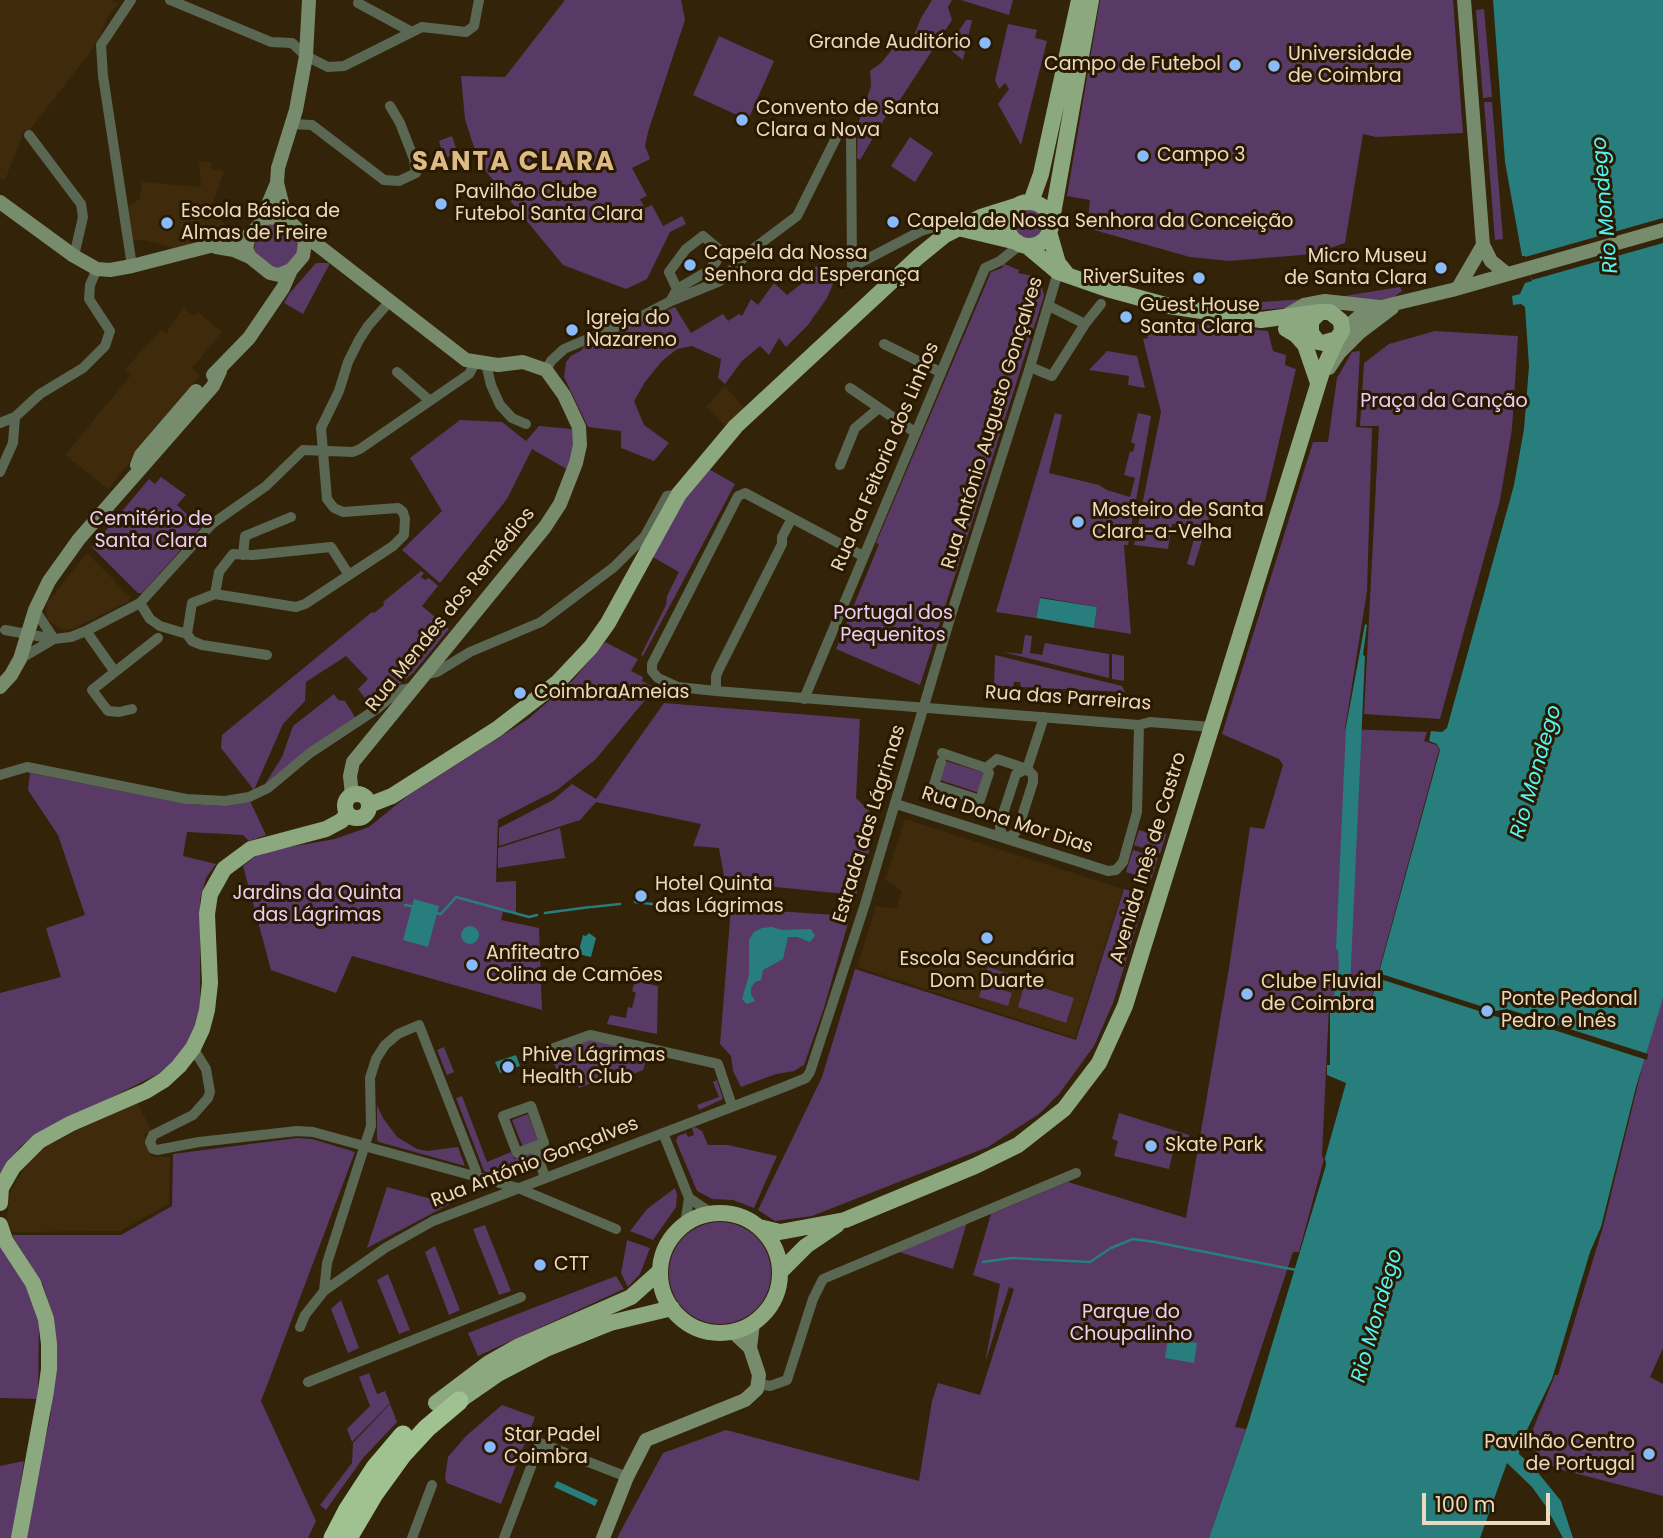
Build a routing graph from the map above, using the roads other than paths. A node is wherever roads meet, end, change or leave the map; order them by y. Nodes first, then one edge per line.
1 (170, 0) edge
2 (309, 0) edge
3 (479, 0) edge
4 (1079, 0) edge
5 (1091, 0) edge
6 (1464, 0) edge
7 (127, 1) edge
8 (358, 3) dead end
9 (410, 32) junction
10 (306, 57) junction
11 (390, 106) dead end
12 (292, 124) junction
13 (29, 135) dead end
14 (277, 183) junction
15 (0, 202) edge
16 (1024, 204) junction
17 (286, 219) junction
18 (261, 221) junction
19 (1050, 229) junction
20 (1663, 230) edge
21 (952, 232) junction
22 (302, 233) junction
23 (248, 236) junction
24 (1021, 244) junction
25 (1483, 245) junction
26 (215, 247) junction
27 (331, 254) junction
28 (74, 256) junction
29 (303, 256) junction
30 (250, 257) junction
31 (132, 266) junction
32 (97, 269) junction
33 (291, 270) junction
34 (1063, 273) junction
35 (270, 274) junction
36 (1507, 274) junction
37 (1458, 288) junction
38 (677, 289) junction
39 (273, 300) junction
40 (390, 301) junction
41 (671, 301) junction
42 (1101, 304) dead end
43 (1398, 304) junction
44 (1049, 306) junction
45 (1381, 307) junction
46 (1328, 313) junction
47 (1362, 314) junction
48 (1282, 318) junction
49 (1261, 320) junction
50 (1085, 324) junction
51 (1340, 335) junction
52 (1315, 337) junction
53 (884, 344) dead end
54 (481, 364) junction
55 (1030, 367) junction
56 (546, 370) junction
57 (397, 372) dead end
58 (940, 372) junction
59 (1320, 378) junction
60 (850, 388) dead end
61 (429, 400) junction
62 (879, 408) junction
63 (15, 417) junction
64 (0, 423) edge
65 (526, 424) dead end
66 (916, 433) junction
67 (323, 450) junction
68 (840, 466) dead end
69 (0, 471) edge
70 (678, 494) junction
71 (291, 517) dead end
72 (792, 518) junction
73 (238, 554) junction
74 (863, 556) junction
75 (349, 575) junction
76 (961, 585) joint
77 (215, 594) junction
78 (140, 603) junction
79 (35, 610) junction
80 (3, 628) edge
81 (86, 631) junction
82 (187, 634) junction
83 (27, 636) junction
84 (158, 638) dead end
85 (49, 641) junction
86 (268, 656) dead end
87 (20, 659) junction
88 (115, 672) junction
89 (422, 675) junction
90 (0, 687) edge
91 (411, 688) junction
92 (716, 691) junction
93 (804, 699) junction
94 (923, 708) junction
95 (132, 709) dead end
96 (1044, 717) junction
97 (1139, 725) junction
98 (1211, 727) junction
99 (986, 768) junction
100 (1027, 769) junction
101 (0, 775) edge
102 (352, 795) junction
103 (896, 804) junction
104 (369, 805) junction
105 (348, 814) junction
106 (1004, 838) junction
107 (193, 1048) junction
108 (554, 1048) dead end
109 (810, 1072) joint
110 (732, 1106) junction
111 (663, 1133) junction
112 (366, 1147) junction
113 (534, 1147) junction
114 (476, 1171) dead end
115 (1076, 1173) dead end
116 (545, 1177) junction
117 (518, 1188) junction
118 (688, 1198) junction
119 (0, 1203) edge
120 (711, 1213) junction
121 (845, 1220) junction
122 (685, 1224) junction
123 (759, 1227) junction
124 (616, 1229) dead end
125 (2, 1234) edge
126 (660, 1272) junction
127 (780, 1272) junction
128 (324, 1291) junction
129 (521, 1297) dead end
130 (671, 1308) junction
131 (753, 1323) junction
132 (300, 1327) dead end
133 (733, 1332) junction
134 (750, 1348) junction
135 (308, 1382) dead end
136 (759, 1384) junction
137 (459, 1401) junction
138 (436, 1403) joint
139 (407, 1429) junction
140 (627, 1477) junction
141 (432, 1485) dead end
142 (19, 1538) edge
143 (319, 1538) edge
144 (333, 1538) edge
145 (348, 1538) edge
146 (363, 1538) edge
147 (412, 1538) edge
148 (504, 1538) edge
149 (603, 1538) edge

1 - 10 street
2 - 10 street
3 - 9 street
4 - 16 main road
5 - 19 main road
6 - 25 street
7 - 31 street
8 - 9 street
9 - 10 street
10 - 12 street
11 - 12 street
12 - 14 street
13 - 28 street
14 - 17 street
14 - 18 street
15 - 28 street
16 - 19 main road
16 - 21 main road
16 - 24 main road
17 - 18 street
17 - 22 street
18 - 23 street
19 - 24 main road
19 - 34 main road
20 - 36 street
21 - 24 main road
21 - 41 street
21 - 70 main road
22 - 27 street
22 - 29 street
23 - 26 street
23 - 30 street
24 - 34 main road
24 - 58 street, Rua da Feitoria dos Linhos
25 - 36 street
25 - 37 street
26 - 30 street
26 - 31 street
27 - 29 street
27 - 40 street
28 - 32 street
29 - 33 street
30 - 35 street
31 - 32 street
32 - 63 street
33 - 35 street
33 - 39 street
34 - 44 street, Rua António Augusto Gonçalves
34 - 49 main road
35 - 39 street
36 - 37 street
37 - 43 street
38 - 38 street
38 - 41 street
39 - 79 street
40 - 54 street
40 - 67 street
41 - 56 street
42 - 50 street
43 - 45 street
43 - 59 street
44 - 50 street
44 - 55 street, Rua António Augusto Gonçalves
45 - 47 street
45 - 48 street
46 - 47 street
46 - 48 main road
46 - 51 main road
46 - 52 main road
47 - 51 street
48 - 49 main road
48 - 52 main road
49 - 59 main road
50 - 55 street
51 - 52 main road
51 - 59 main road, Avenida Inês de Castro
52 - 59 main road, Avenida Inês de Castro
53 - 58 street
54 - 56 street
54 - 61 street
54 - 65 street
55 - 76 street, Rua António Augusto Gonçalves
56 - 89 street, Rua Mendes dos Remédios
57 - 61 street
58 - 66 street, Rua da Feitoria dos Linhos
59 - 98 main road, Avenida Inês de Castro
60 - 62 street
61 - 67 street
62 - 66 street
62 - 68 street
63 - 64 street
63 - 69 street
66 - 74 street, Rua da Feitoria dos Linhos
67 - 75 street
67 - 78 street
70 - 89 street
70 - 104 main road
71 - 73 street
72 - 74 street
72 - 92 street
72 - 92 street, Rua das Parreiras
73 - 75 street
73 - 77 street
74 - 93 street, Rua da Feitoria dos Linhos
75 - 77 street
76 - 94 street, Estrada das Lágrimas
77 - 82 street
78 - 81 street
78 - 82 street
79 - 83 street
79 - 85 street
80 - 83 street
81 - 85 street
81 - 88 street
82 - 86 street
83 - 85 street
83 - 87 street
84 - 88 street
85 - 87 street
87 - 90 street
88 - 95 street
89 - 91 street, Rua Mendes dos Remédios
91 - 101 street
91 - 102 street, Rua Mendes dos Remédios
92 - 93 street, Rua das Parreiras
93 - 94 street, Rua das Parreiras
94 - 96 street, Rua das Parreiras
94 - 103 street, Estrada das Lágrimas
96 - 97 street, Rua das Parreiras
96 - 100 street
97 - 98 street, Rua das Parreiras
97 - 106 street, Rua Dona Mor Dias
98 - 121 main road, Avenida Inês de Castro
99 - 99 street
99 - 100 street
100 - 106 street
100 - 106 street
102 - 104 main road
102 - 105 main road
103 - 106 street, Rua Dona Mor Dias
103 - 109 street, Estrada das Lágrimas
104 - 105 main road
105 - 107 main road
107 - 112 street
107 - 119 main road
108 - 110 street
109 - 110 street, Rua António Gonçalves
110 - 111 street, Rua António Gonçalves
111 - 116 street, Rua António Gonçalves
111 - 118 street
112 - 114 street
112 - 117 street
112 - 128 street
113 - 113 street
113 - 116 street
115 - 136 street
116 - 117 street, Rua António Gonçalves
117 - 124 street
117 - 128 street, Rua António Gonçalves
118 - 120 street
118 - 122 street
120 - 122 main road
120 - 123 main road
121 - 123 main road, Avenida Inês de Castro
121 - 127 main road, Avenida Inês de Castro
122 - 126 main road
123 - 127 main road
125 - 142 main road
126 - 130 main road
126 - 138 main road
127 - 131 main road
128 - 132 street, Rua António Gonçalves
129 - 135 street
130 - 133 main road
130 - 137 main road
131 - 133 main road
131 - 134 street
133 - 134 street
134 - 136 street
136 - 140 street
137 - 145 highway
137 - 146 highway
138 - 139 highway
139 - 143 highway
139 - 144 highway
140 - 148 street
140 - 149 street
141 - 147 street

